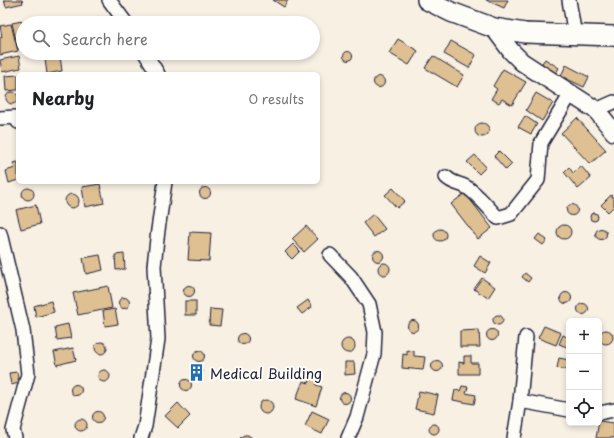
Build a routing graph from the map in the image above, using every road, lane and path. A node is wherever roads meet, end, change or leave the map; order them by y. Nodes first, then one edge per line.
1 (109, 0) edge
2 (427, 0) edge
3 (570, 0) edge
4 (121, 16) edge
5 (494, 28) junction
6 (575, 36) junction
7 (614, 36) edge
8 (149, 60) edge
9 (157, 72) edge
10 (570, 94) junction
11 (614, 102) edge
12 (596, 110) junction
13 (0, 118) edge
14 (16, 119) edge
15 (614, 132) edge
16 (446, 178) dead end
17 (166, 184) edge
18 (0, 233) edge
19 (330, 255) dead end
20 (526, 337) dead end
21 (520, 401) junction
22 (566, 409) edge
23 (614, 410) edge
24 (602, 412) edge
25 (15, 438) edge
26 (141, 438) edge
27 (348, 438) edge
28 (514, 438) edge

1 - 4 street
2 - 5 main road
3 - 6 street
5 - 6 main road
5 - 10 street
6 - 7 main road
8 - 9 street
10 - 12 street
10 - 16 street
11 - 12 street
12 - 15 street
13 - 14 street
17 - 26 street
18 - 25 street
19 - 27 street
20 - 21 street
21 - 22 street
21 - 28 street
23 - 24 street

